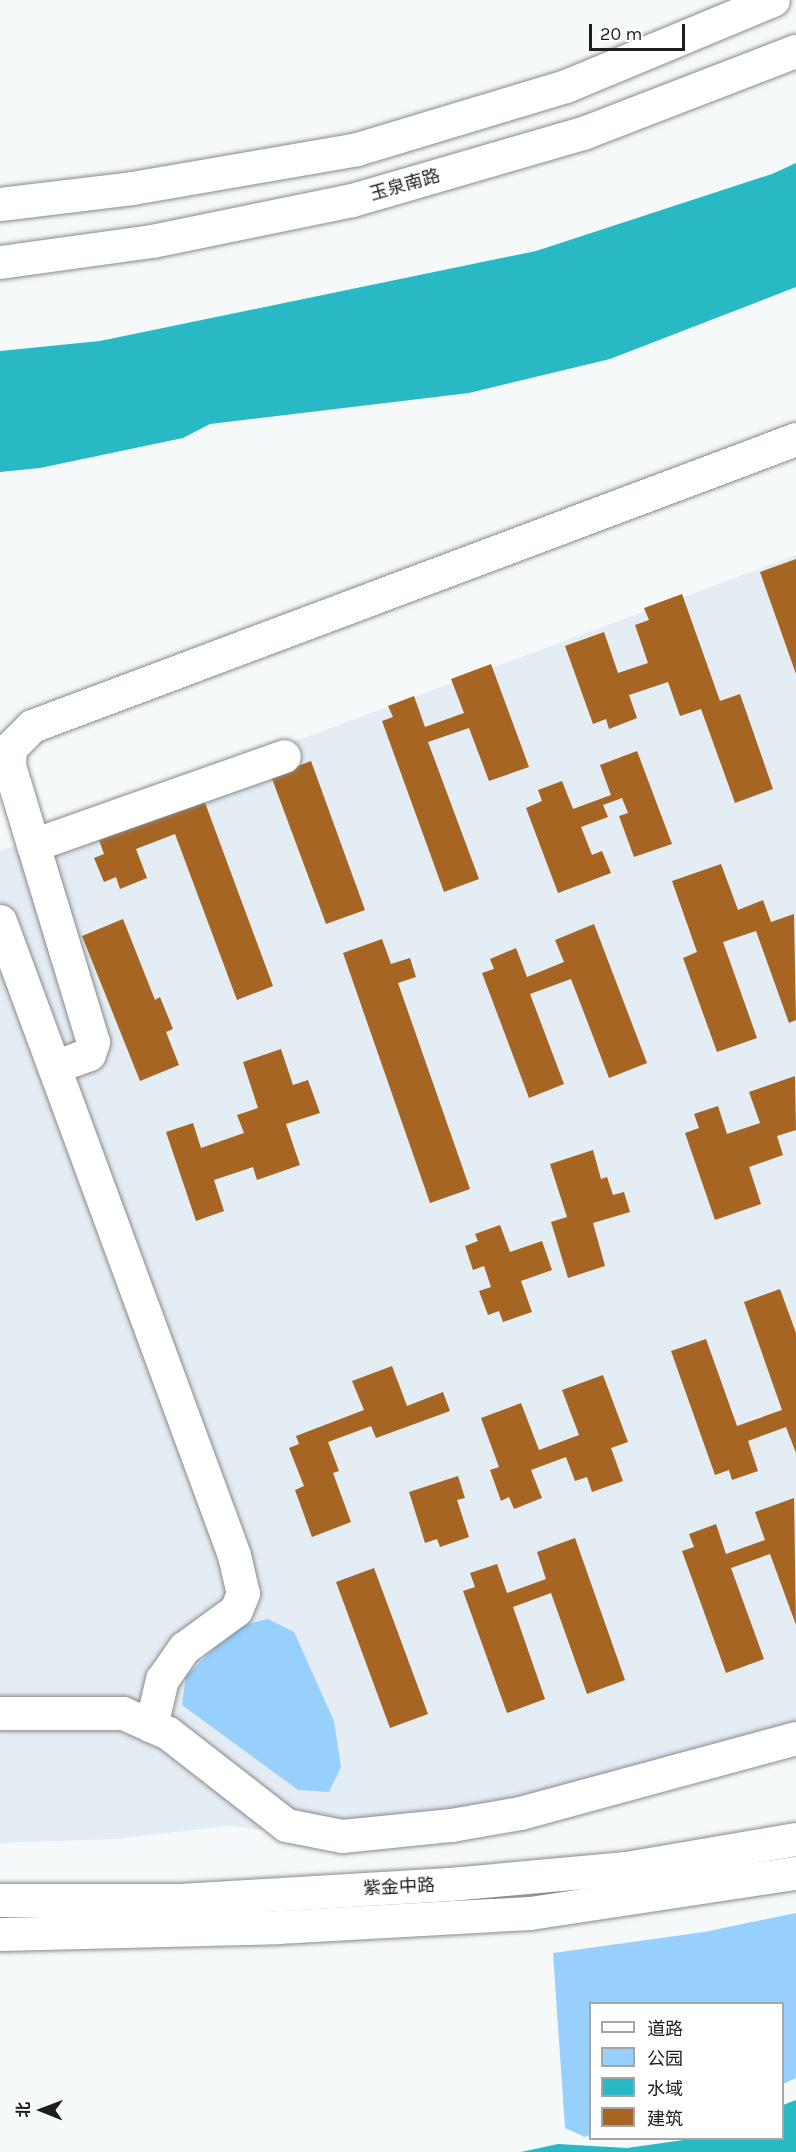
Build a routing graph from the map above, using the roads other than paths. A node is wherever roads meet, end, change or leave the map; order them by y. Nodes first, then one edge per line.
1 (773, 0) edge
2 (796, 51) edge
3 (0, 204) edge
4 (0, 262) edge
5 (796, 440) edge
6 (284, 756) dead end
7 (33, 845) junction
8 (0, 921) edge
9 (54, 1067) junction
10 (0, 1713) edge
11 (151, 1725) junction
12 (796, 1738) edge
13 (796, 1839) edge
14 (796, 1873) edge
15 (0, 1900) edge
16 (0, 1934) edge

1 - 3 street
2 - 4 street, 玉泉南路
5 - 7 street
6 - 7 street
7 - 9 street
8 - 9 street
9 - 11 street
10 - 11 street
11 - 12 street
13 - 15 street, 紫金中路
14 - 16 street, 紫金中路

